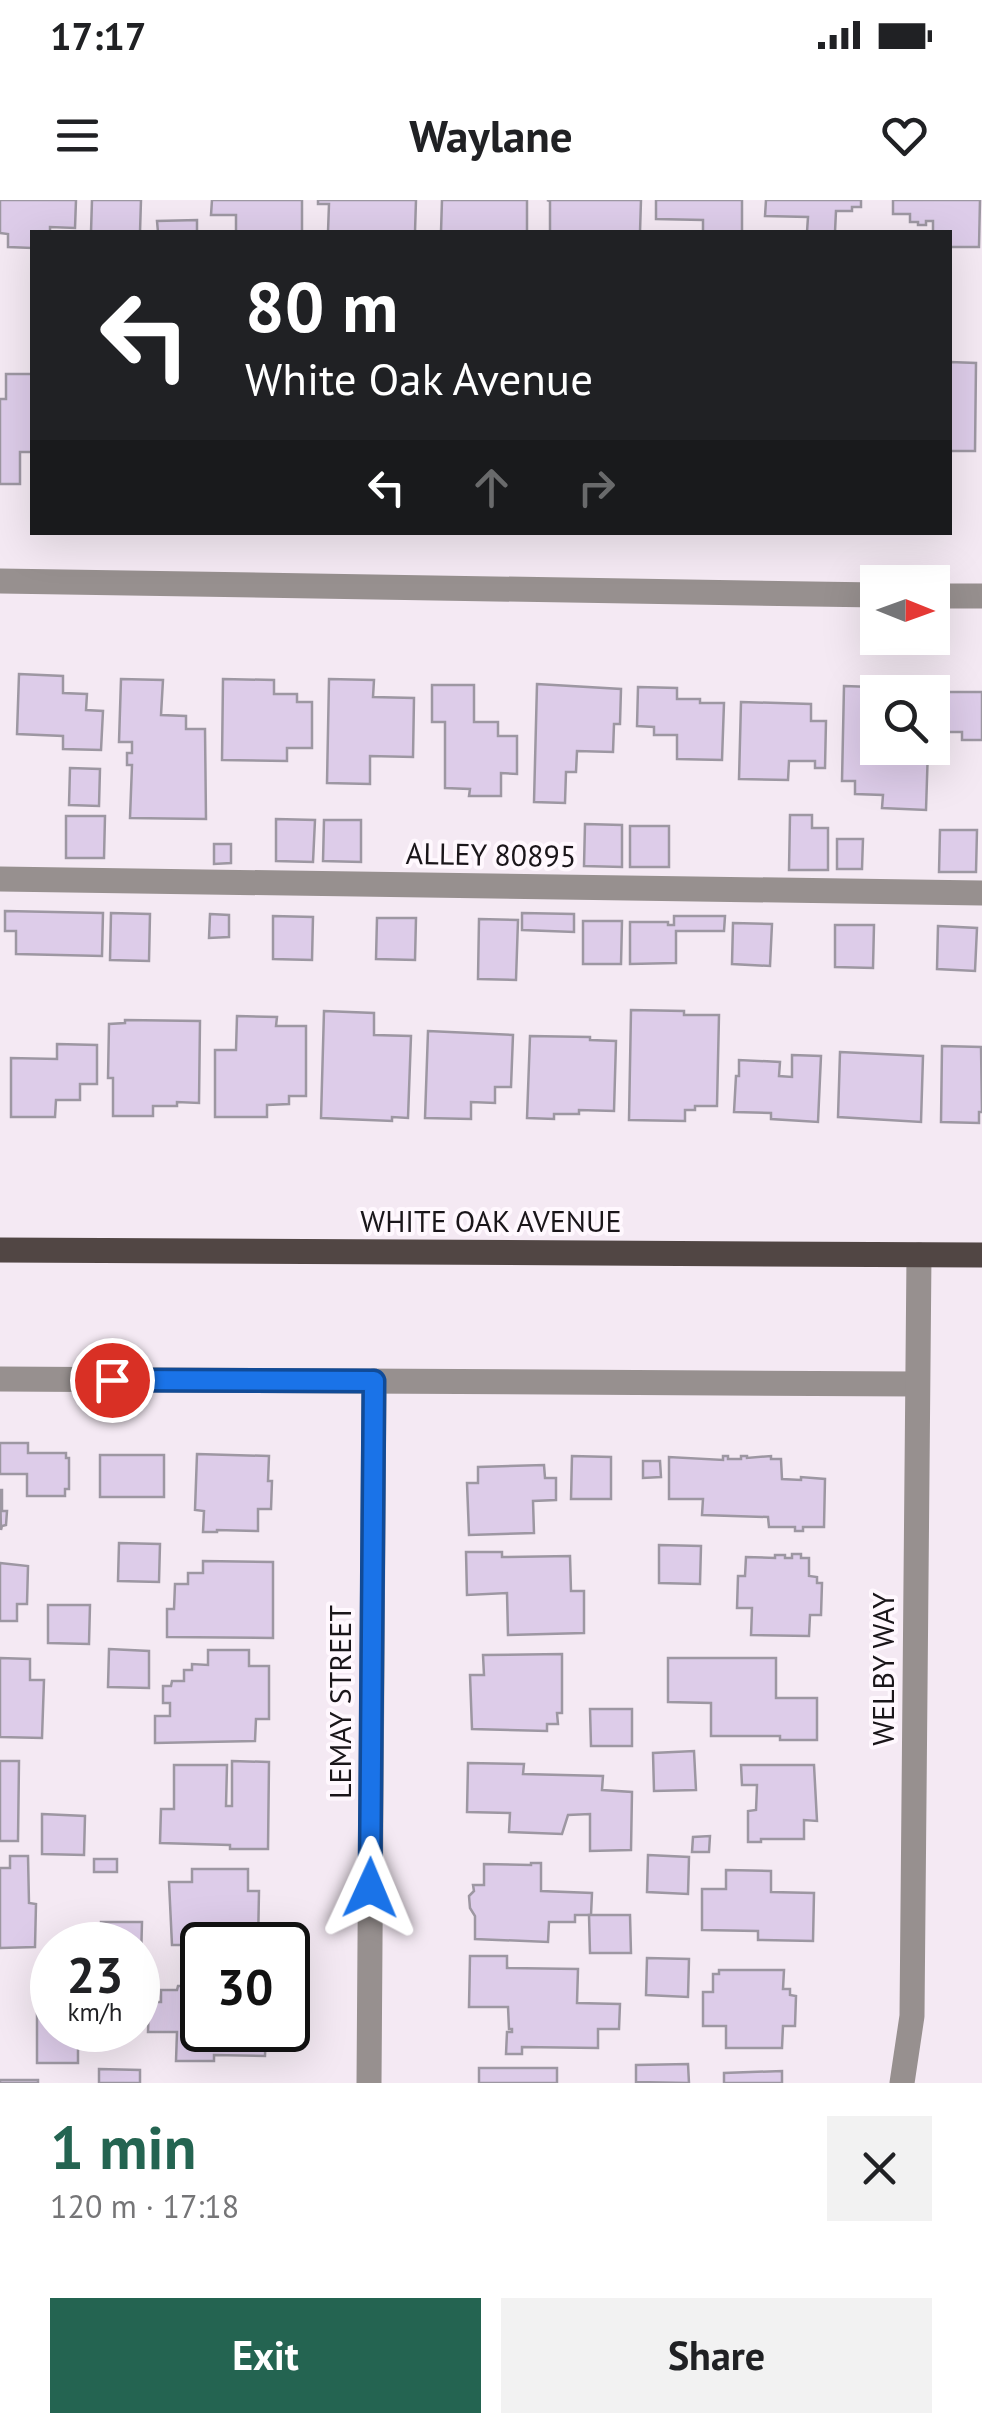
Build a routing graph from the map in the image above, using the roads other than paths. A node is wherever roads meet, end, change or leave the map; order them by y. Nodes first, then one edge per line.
1 (0, 581) edge
2 (860, 595) edge
3 (950, 596) edge
4 (982, 596) edge
5 (0, 879) edge
6 (982, 893) edge
7 (0, 1250) edge
8 (919, 1255) junction
9 (982, 1255) edge
10 (0, 1379) edge
11 (374, 1381) junction
12 (917, 1384) junction
13 (369, 2083) edge
14 (902, 2083) edge

1 - 2 street
3 - 4 street
5 - 6 street, ALLEY 80895
7 - 8 main road, WHITE OAK AVENUE
8 - 9 main road, WHITE OAK AVENUE
8 - 12 street, WELBY WAY
10 - 11 street
11 - 12 street
11 - 13 street, LEMAY STREET
12 - 14 street, WELBY WAY

